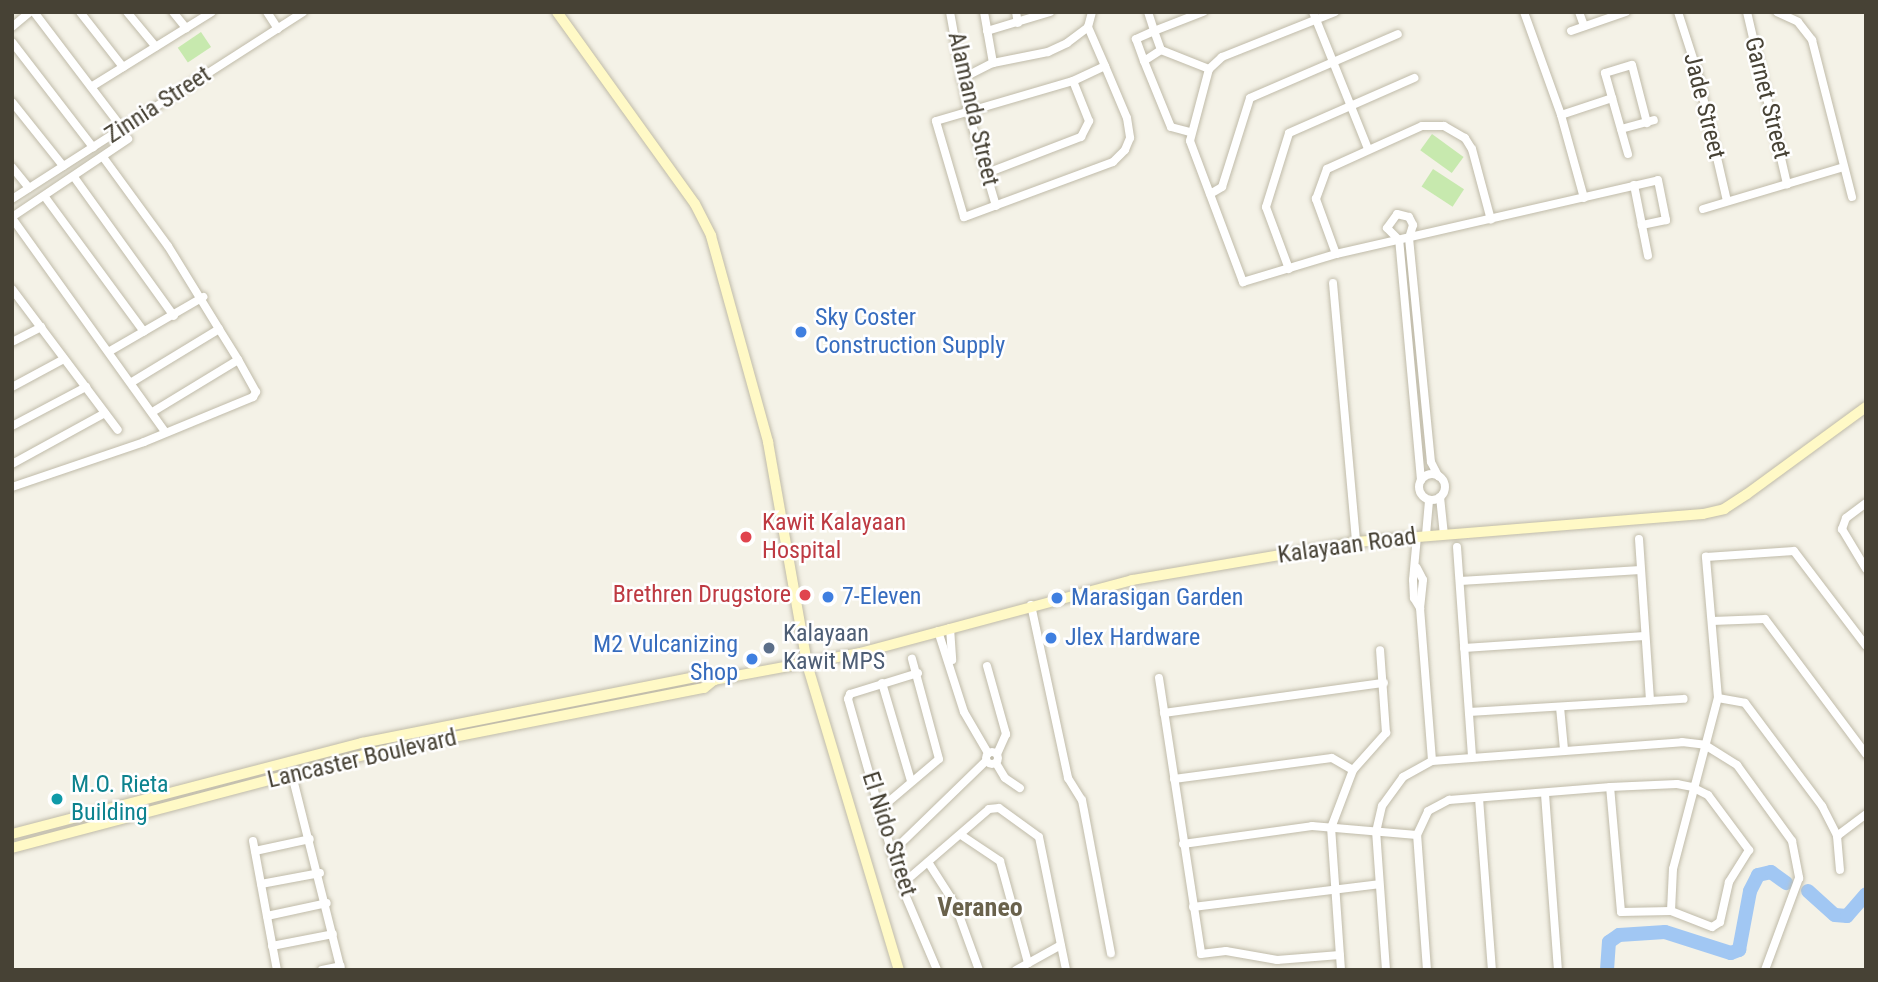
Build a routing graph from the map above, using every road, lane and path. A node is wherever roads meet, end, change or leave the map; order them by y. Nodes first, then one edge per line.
1 (32, 12) edge
2 (80, 12) edge
3 (127, 12) edge
4 (173, 12) edge
5 (212, 12) edge
6 (267, 12) edge
7 (303, 12) edge
8 (557, 12) edge
9 (950, 12) edge
10 (984, 12) edge
11 (1016, 12) edge
12 (1050, 12) edge
13 (1092, 12) edge
14 (1148, 12) edge
15 (1203, 12) edge
16 (1335, 12) edge
17 (1524, 12) edge
18 (1579, 12) edge
19 (1626, 12) edge
20 (1678, 12) edge
21 (1747, 12) edge
22 (1777, 12) edge
23 (1315, 16) edge
24 (1018, 23) junction
25 (1584, 26) junction
26 (12, 27) edge
27 (1088, 27) junction
28 (186, 28) junction
29 (278, 29) junction
30 (987, 31) junction
31 (1572, 31) dead end
32 (1154, 32) junction
33 (1398, 34) dead end
34 (12, 42) edge
35 (156, 47) junction
36 (1161, 50) junction
37 (1144, 61) junction
38 (993, 63) junction
39 (1334, 63) junction
40 (1105, 66) junction
41 (123, 67) junction
42 (1209, 69) junction
43 (1414, 78) dead end
44 (961, 79) junction
45 (1073, 81) junction
46 (91, 87) junction
47 (1612, 98) junction
48 (12, 102) edge
49 (1351, 106) junction
50 (968, 111) junction
51 (1561, 115) junction
52 (122, 128) junction
53 (1621, 129) junction
54 (1190, 132) junction
55 (128, 139) dead end
56 (93, 147) junction
57 (1368, 149) junction
58 (1628, 153) dead end
59 (103, 157) junction
60 (63, 166) junction
61 (12, 167) edge
62 (1844, 167) junction
63 (987, 173) junction
64 (74, 177) junction
65 (1787, 184) junction
66 (1634, 185) junction
67 (29, 188) junction
68 (1210, 194) junction
69 (45, 197) junction
70 (1852, 197) dead end
71 (1584, 198) junction
72 (12, 199) edge
73 (1727, 201) junction
74 (996, 206) junction
75 (1703, 209) dead end
76 (12, 218) edge
77 (1491, 220) junction
78 (1642, 225) junction
79 (1409, 238) junction
80 (1399, 240) junction
81 (1336, 254) junction
82 (1648, 256) dead end
83 (1289, 269) junction
84 (1333, 283) dead end
85 (14, 295) edge
86 (203, 298) junction
87 (174, 316) junction
88 (41, 327) junction
89 (219, 329) junction
90 (144, 332) junction
91 (12, 342) edge
92 (110, 351) junction
93 (64, 359) junction
94 (238, 360) junction
95 (132, 382) junction
96 (12, 387) edge
97 (86, 387) junction
98 (1866, 407) edge
99 (154, 411) junction
100 (105, 413) junction
101 (12, 426) edge
102 (118, 430) dead end
103 (164, 430) junction
104 (12, 464) edge
105 (1438, 476) junction
106 (1421, 480) junction
107 (12, 487) edge
108 (1440, 497) junction
109 (1429, 500) junction
110 (1866, 503) edge
111 (1444, 534) junction
112 (1422, 535) junction
113 (1639, 539) dead end
114 (1356, 542) junction
115 (1457, 547) dead end
116 (1866, 569) edge
117 (1641, 570) junction
118 (1460, 581) junction
119 (1031, 605) junction
120 (1712, 621) junction
121 (944, 630) junction
122 (1645, 636) junction
123 (1866, 646) edge
124 (1464, 648) junction
125 (1380, 650) dead end
126 (912, 659) dead end
127 (807, 664) junction
128 (987, 666) dead end
129 (918, 673) junction
130 (1159, 678) dead end
131 (714, 680) junction
132 (882, 682) junction
133 (1384, 684) junction
134 (1718, 698) junction
135 (1684, 699) dead end
136 (1650, 701) junction
137 (1560, 706) junction
138 (1469, 712) junction
139 (1164, 713) junction
140 (1704, 745) junction
141 (1564, 749) junction
142 (1866, 754) edge
143 (1472, 756) junction
144 (992, 758) junction
145 (1432, 761) junction
146 (1353, 770) junction
147 (292, 775) junction
148 (1174, 779) junction
149 (911, 781) junction
150 (1610, 787) junction
151 (1020, 788) dead end
152 (1692, 788) junction
153 (171, 793) junction
154 (1545, 794) junction
155 (1479, 798) junction
156 (175, 806) junction
157 (880, 809) junction
158 (1866, 814) edge
159 (1331, 828) junction
160 (1376, 832) junction
161 (12, 834) edge
162 (961, 835) junction
163 (1417, 835) junction
164 (1836, 836) junction
165 (310, 839) junction
166 (1184, 844) junction
167 (12, 848) edge
168 (891, 853) junction
169 (929, 862) junction
170 (1840, 870) dead end
171 (320, 873) junction
172 (261, 884) junction
173 (1379, 884) junction
174 (901, 885) junction
175 (1335, 888) junction
176 (327, 903) junction
177 (1193, 907) junction
178 (1671, 911) junction
179 (267, 915) junction
180 (333, 934) junction
181 (1061, 945) junction
182 (272, 946) junction
183 (1111, 953) dead end
184 (1340, 955) junction
185 (1028, 963) junction
186 (1276, 965) edge
187 (341, 968) edge
188 (277, 970) edge
189 (322, 970) edge
190 (899, 970) edge
191 (937, 970) edge
192 (979, 970) edge
193 (1016, 970) edge
194 (1066, 970) edge
195 (1341, 970) edge
196 (1386, 970) edge
197 (1427, 970) edge
198 (1492, 970) edge
199 (1558, 970) edge
200 (1765, 970) edge

1 - 26 street
1 - 46 street
2 - 41 street
3 - 35 street
4 - 28 street
5 - 28 street
6 - 29 street
7 - 29 street, Zinnia Street
8 - 127 main road
9 - 44 street, Alamanda Street
10 - 30 street
11 - 24 street
12 - 24 street
13 - 27 street
14 - 32 street
15 - 32 street
16 - 23 street
17 - 51 street
18 - 25 street
19 - 25 street
20 - 73 street, Jade Street
21 - 65 street, Garnet Street
22 - 62 street
23 - 39 street
23 - 42 street
24 - 30 street
25 - 31 street
27 - 38 street
27 - 40 street
28 - 35 street
29 - 52 street, Zinnia Street
30 - 38 street
32 - 36 street
32 - 37 street
33 - 39 street
34 - 56 street
35 - 41 street
36 - 37 street
36 - 42 street
37 - 54 street
38 - 44 street
39 - 49 street
39 - 68 street
40 - 45 street
40 - 74 street
41 - 46 street
42 - 54 street
43 - 49 street
44 - 50 street, Alamanda Street
45 - 50 street
45 - 63 street
46 - 52 street
47 - 51 street
47 - 53 street
47 - 53 street
48 - 60 street
49 - 57 street
49 - 83 street
50 - 63 street, Alamanda Street
50 - 74 street
51 - 71 street
52 - 56 street, Zinnia Street
53 - 58 street
54 - 68 street
55 - 59 street
56 - 60 street, Zinnia Street
57 - 77 street
57 - 81 street
59 - 64 street
59 - 86 street
60 - 67 street, Zinnia Street
61 - 67 street
62 - 65 street
62 - 70 street
63 - 74 street, Alamanda Street
64 - 69 street
64 - 87 street
65 - 73 street
66 - 71 street
66 - 78 street
66 - 78 street
67 - 72 street, Zinnia Street
68 - 83 street
69 - 76 street
69 - 90 street
71 - 77 street
73 - 75 street
76 - 92 street
77 - 79 street
78 - 82 street
79 - 80 street
79 - 80 street
79 - 105 street
80 - 81 street
80 - 106 street
81 - 83 street
84 - 114 street
85 - 88 street
86 - 87 street
86 - 89 street
87 - 90 street
88 - 91 street
88 - 93 street
89 - 94 street
89 - 95 street
90 - 92 street
92 - 95 street
93 - 96 street
93 - 97 street
94 - 99 street
94 - 103 street
95 - 99 street
97 - 100 street
97 - 101 street
98 - 111 main road, Kalayaan Road
99 - 103 street
100 - 102 street
100 - 104 street
103 - 107 street
105 - 106 street
105 - 108 street
106 - 109 street
108 - 109 street
108 - 111 street
109 - 112 street
110 - 116 street
111 - 112 main road, Kalayaan Road
112 - 114 main road, Kalayaan Road
112 - 145 street
113 - 117 street
114 - 119 main road, Kalayaan Road
115 - 118 street
117 - 118 street
117 - 122 street
118 - 124 street
119 - 121 main road, Kalayaan Road
119 - 183 street
120 - 123 street
120 - 134 street
120 - 142 street
121 - 127 main road, Kalayaan Road
121 - 144 street
122 - 124 street
122 - 136 street
124 - 138 street
125 - 133 street
126 - 129 street
127 - 131 main road, Lancaster Boulevard
127 - 190 main road
128 - 144 street
129 - 132 street
129 - 149 street
130 - 139 street
131 - 147 main road, Lancaster Boulevard
131 - 153 main road, Lancaster Boulevard
132 - 149 street
132 - 157 street, El Nido Street
133 - 139 street
133 - 146 street
134 - 140 street
134 - 164 street
135 - 136 street
136 - 137 street
137 - 138 street
137 - 141 street
138 - 143 street
139 - 148 street
140 - 141 street
140 - 152 street
140 - 200 street
141 - 143 street
143 - 145 street
144 - 151 street
144 - 168 street
145 - 160 street
146 - 148 street
146 - 159 street
147 - 156 main road, Lancaster Boulevard
147 - 165 street
148 - 166 street
149 - 157 street
150 - 152 street
150 - 154 street
150 - 178 street
152 - 178 street
152 - 178 street
153 - 156 main road
153 - 161 main road, Lancaster Boulevard
154 - 155 street
154 - 199 street
155 - 163 street
155 - 198 street
156 - 167 main road, Lancaster Boulevard
157 - 168 street, El Nido Street
158 - 164 street
159 - 160 street
159 - 166 street
159 - 175 street
160 - 163 street
160 - 173 street
162 - 169 street
162 - 181 street
162 - 185 street
163 - 197 street
164 - 170 street
165 - 171 street
165 - 172 street
166 - 177 street
168 - 174 street, El Nido Street
169 - 174 street
169 - 192 street
171 - 172 street
171 - 176 street
172 - 179 street
173 - 175 street
173 - 196 street
174 - 191 street, El Nido Street
175 - 177 street
175 - 184 street
176 - 179 street
176 - 180 street
177 - 186 street
179 - 182 street
180 - 182 street
180 - 187 street
181 - 185 street
181 - 194 street
182 - 188 street
184 - 186 street
184 - 195 street
185 - 193 street
187 - 189 street

